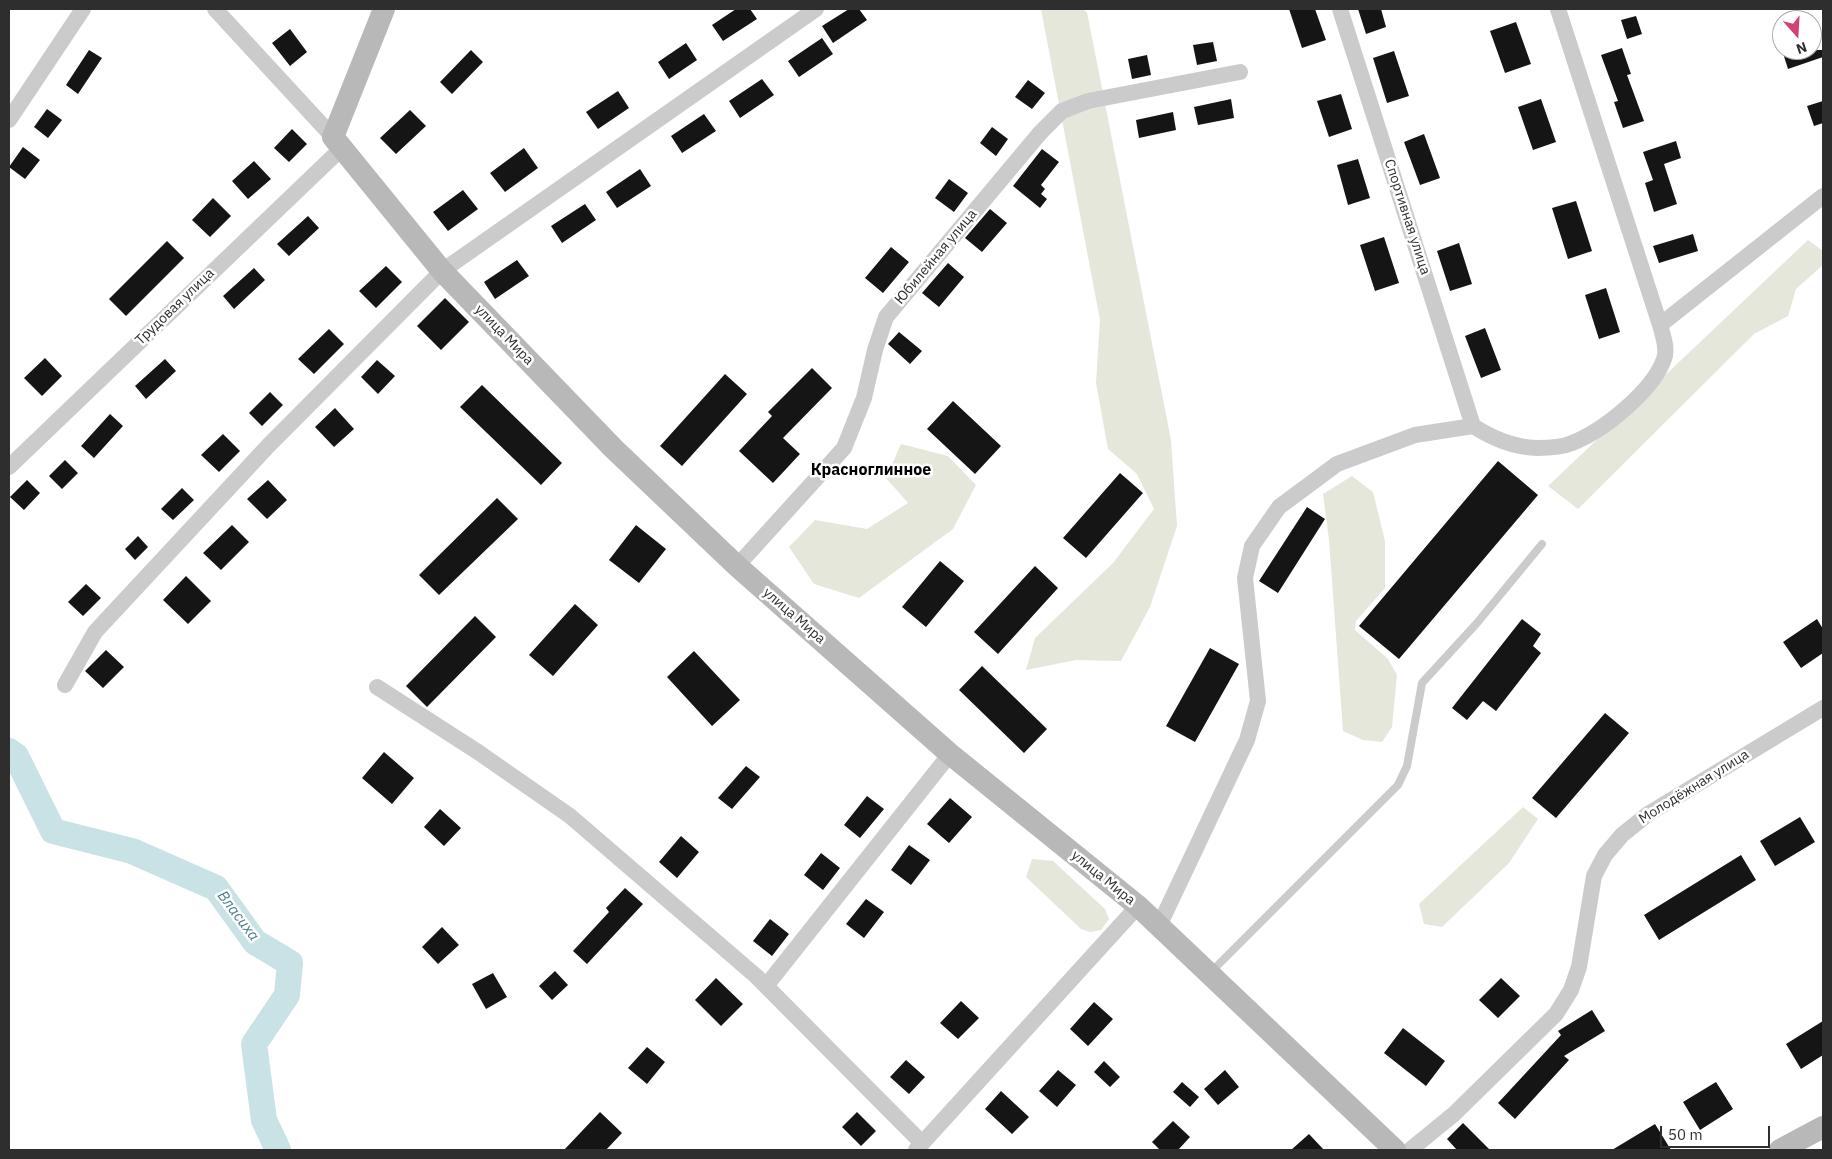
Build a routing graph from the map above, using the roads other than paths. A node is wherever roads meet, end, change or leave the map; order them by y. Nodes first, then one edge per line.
1 (83, 9) edge
2 (215, 9) edge
3 (384, 9) edge
4 (816, 9) edge
5 (1340, 9) edge
6 (1558, 9) edge
7 (1240, 72) dead end
8 (9, 120) edge
9 (338, 142) junction
10 (1823, 196) edge
11 (442, 271) junction
12 (1660, 326) junction
13 (1473, 426) junction
14 (9, 467) edge
15 (1542, 544) dead end
16 (737, 566) junction
17 (65, 685) dead end
18 (377, 687) dead end
19 (1823, 708) edge
20 (950, 754) junction
21 (1138, 906) junction
22 (1160, 926) junction
23 (1208, 974) junction
24 (766, 986) junction
25 (1823, 1127) edge
26 (919, 1147) edge
27 (1395, 1150) edge
28 (1410, 1150) edge
29 (1780, 1150) edge

1 - 8 street
2 - 9 street
3 - 9 street
4 - 11 street
5 - 13 street, Спортивная улица
6 - 12 street
7 - 16 street, Юбилейная улица
9 - 11 street, улица Мира
9 - 14 street, Трудовая улица
10 - 12 street
11 - 16 street, улица Мира
11 - 17 street
12 - 13 street
13 - 22 street
15 - 23 lane
16 - 20 street, улица Мира
18 - 24 street
19 - 28 street, Молодёжная улица
20 - 21 street, улица Мира
20 - 24 street
21 - 22 street, улица Мира
21 - 26 street
22 - 23 street, улица Мира
23 - 27 street, улица Мира
24 - 26 street
25 - 29 street

